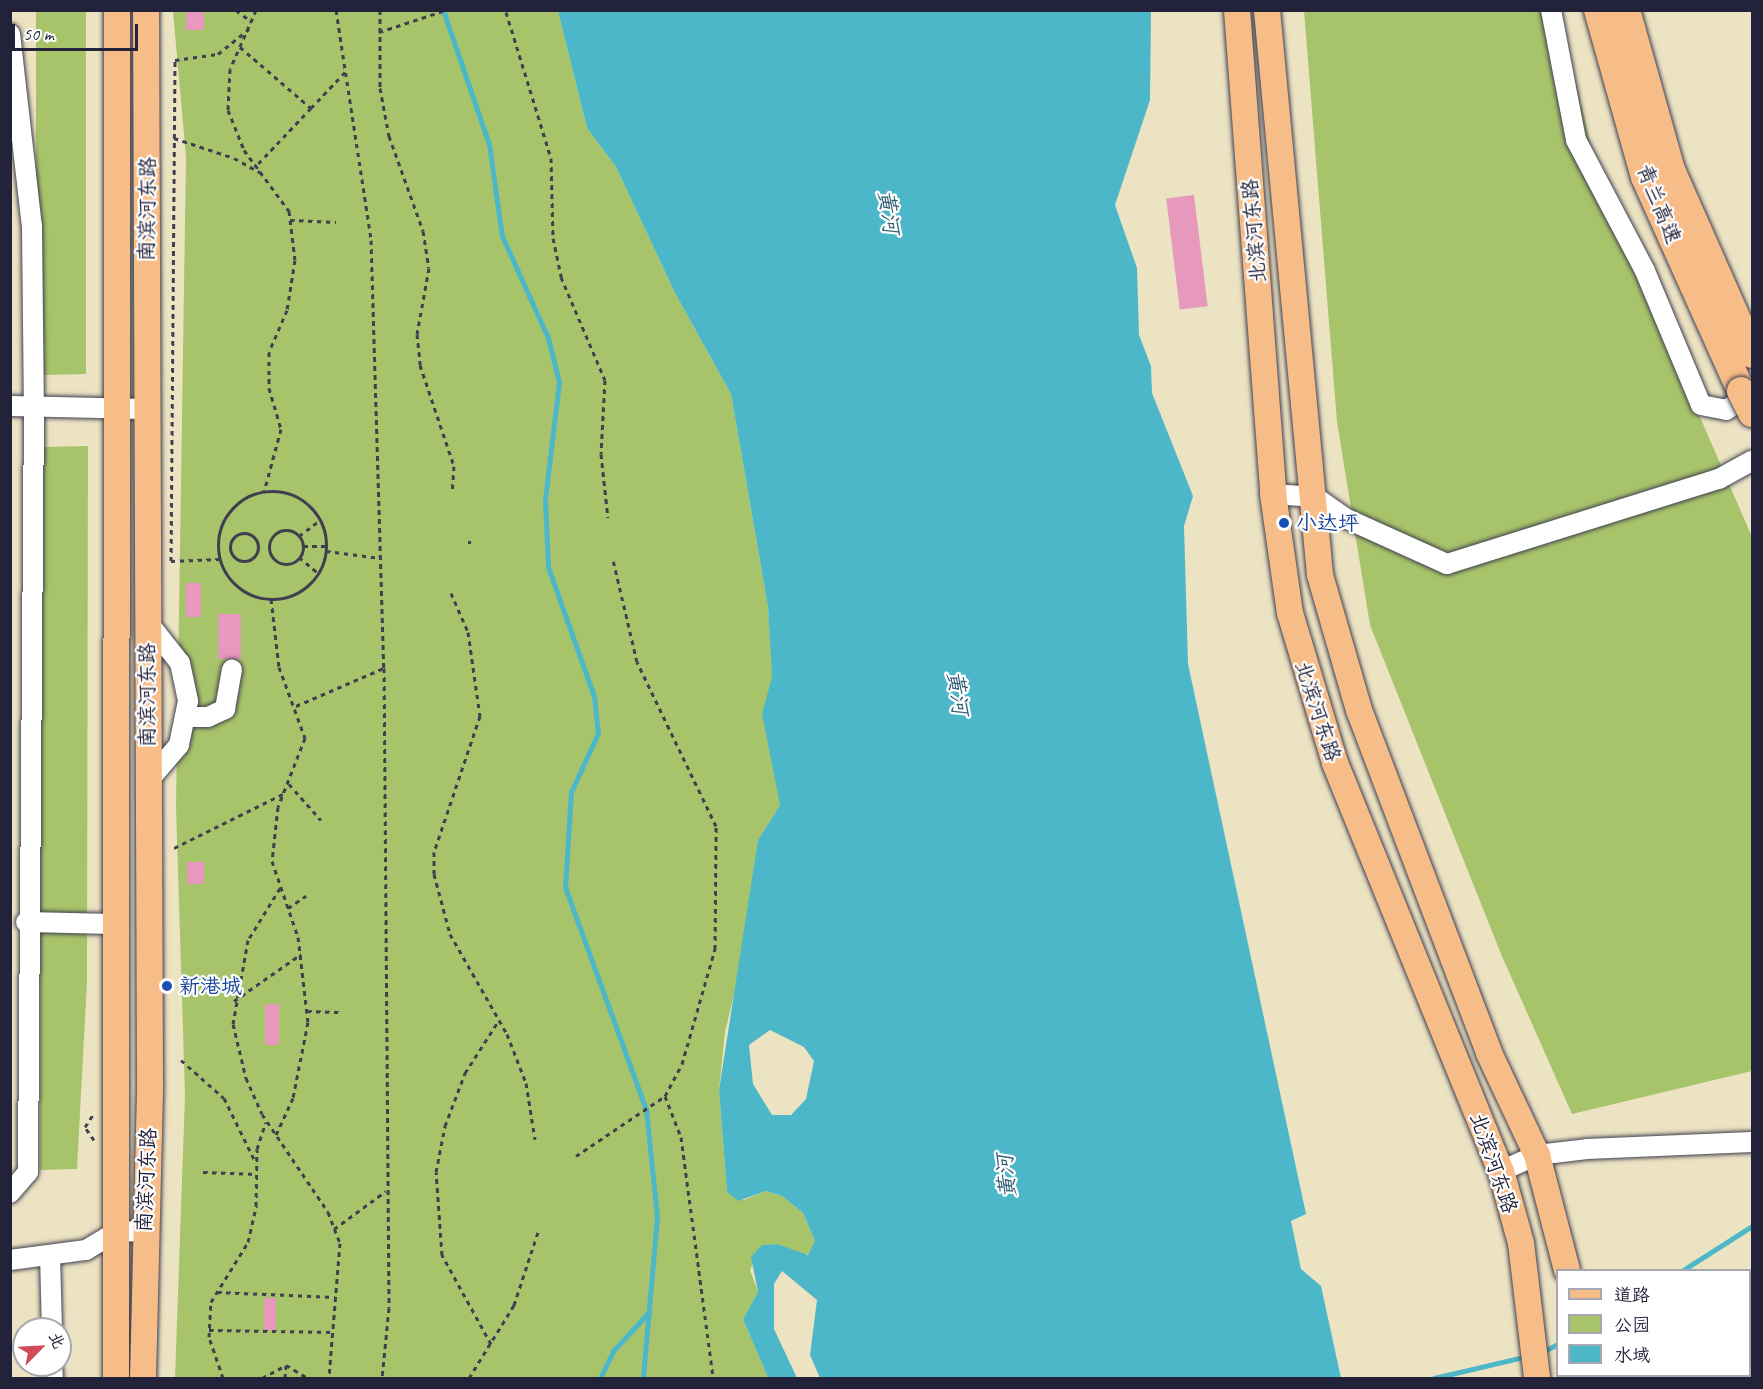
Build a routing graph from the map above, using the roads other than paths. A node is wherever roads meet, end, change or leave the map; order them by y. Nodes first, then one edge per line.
1 (117, 10) edge
2 (1237, 10) edge
3 (1267, 10) edge
4 (1551, 10) edge
5 (1598, 10) edge
6 (1626, 10) edge
7 (148, 12) edge
8 (10, 34) edge
9 (1752, 354) edge
10 (1749, 399) edge
11 (34, 403) junction
12 (10, 406) edge
13 (116, 407) junction
14 (145, 409) junction
15 (1752, 461) edge
16 (1273, 494) junction
17 (1315, 497) junction
18 (146, 620) junction
19 (232, 670) dead end
20 (185, 717) junction
21 (148, 782) junction
22 (26, 922) junction
23 (114, 924) junction
24 (1752, 1142) edge
25 (1538, 1155) junction
26 (1501, 1171) junction
27 (10, 1193) edge
28 (142, 1231) junction
29 (116, 1232) junction
30 (50, 1255) junction
31 (10, 1260) edge
32 (1567, 1269) edge
33 (52, 1317) edge
34 (116, 1378) edge
35 (143, 1378) edge
36 (1537, 1378) edge

1 - 13 main road, 南滨河东路
2 - 16 main road, 北滨河东路
3 - 17 main road, 北滨河东路
4 - 10 street
5 - 10 highway, 青兰高速
6 - 9 highway, 青兰高速
7 - 14 main road, 南滨河东路
8 - 11 street
11 - 12 street
11 - 13 street
11 - 22 street
13 - 14 street
13 - 23 main road, 南滨河东路
14 - 18 main road, 南滨河东路
15 - 17 street
16 - 17 street
16 - 26 main road, 北滨河东路
17 - 25 main road, 北滨河东路
18 - 20 street
18 - 21 main road, 南滨河东路
19 - 20 street
20 - 21 street
21 - 28 main road, 南滨河东路
22 - 23 street
22 - 27 street
23 - 29 main road, 南滨河东路
24 - 25 street
25 - 26 street
25 - 32 main road, 北滨河东路
26 - 36 main road, 北滨河东路
28 - 29 street
28 - 35 main road, 南滨河东路
29 - 30 street
29 - 34 main road, 南滨河东路
30 - 31 street
30 - 33 street

